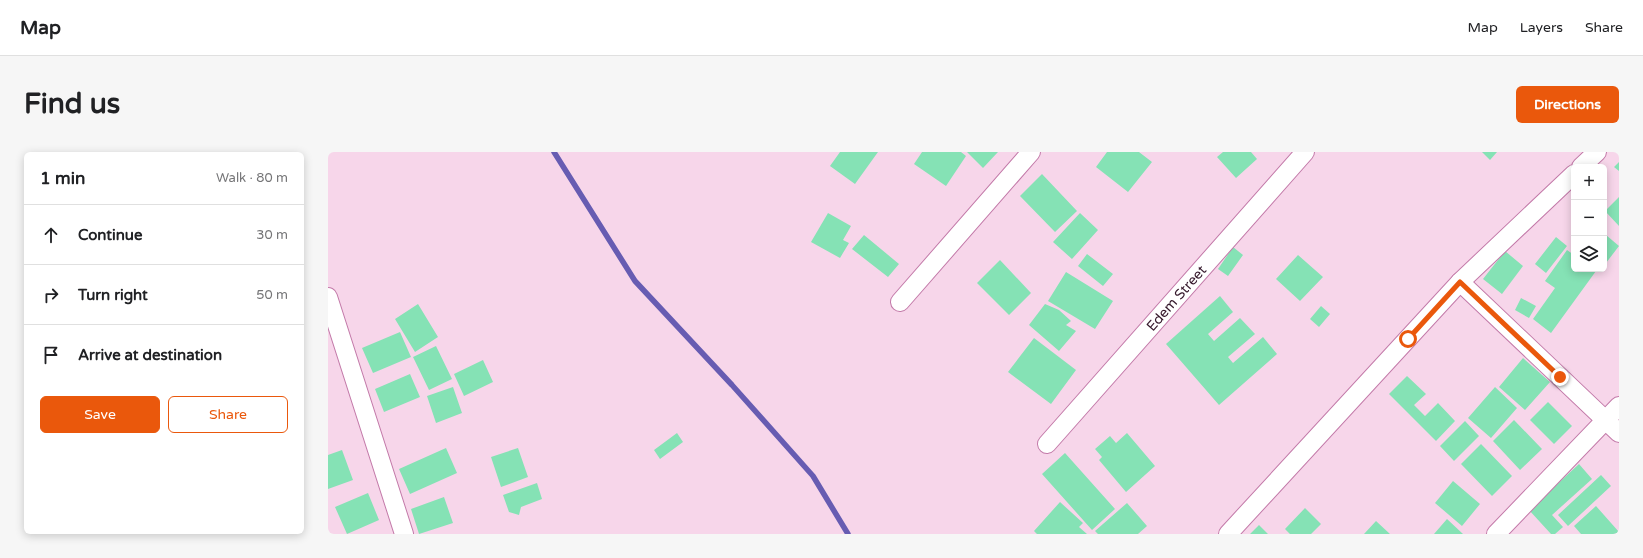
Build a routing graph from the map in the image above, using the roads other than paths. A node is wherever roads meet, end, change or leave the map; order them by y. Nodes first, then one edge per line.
1 (1031, 152) edge
2 (1305, 152) edge
3 (1597, 152) edge
4 (1584, 164) edge
5 (1571, 177) edge
6 (1460, 282) junction
7 (328, 297) edge
8 (900, 302) dead end
9 (1619, 406) edge
10 (1605, 419) junction
11 (1619, 433) edge
12 (1047, 444) dead end
13 (404, 534) edge
14 (1228, 534) edge
15 (1496, 534) edge

1 - 8 street
2 - 12 street, Edem Street
3 - 4 street
5 - 6 street
6 - 10 street
6 - 14 street
7 - 13 street
9 - 10 street
10 - 11 street
10 - 15 street

